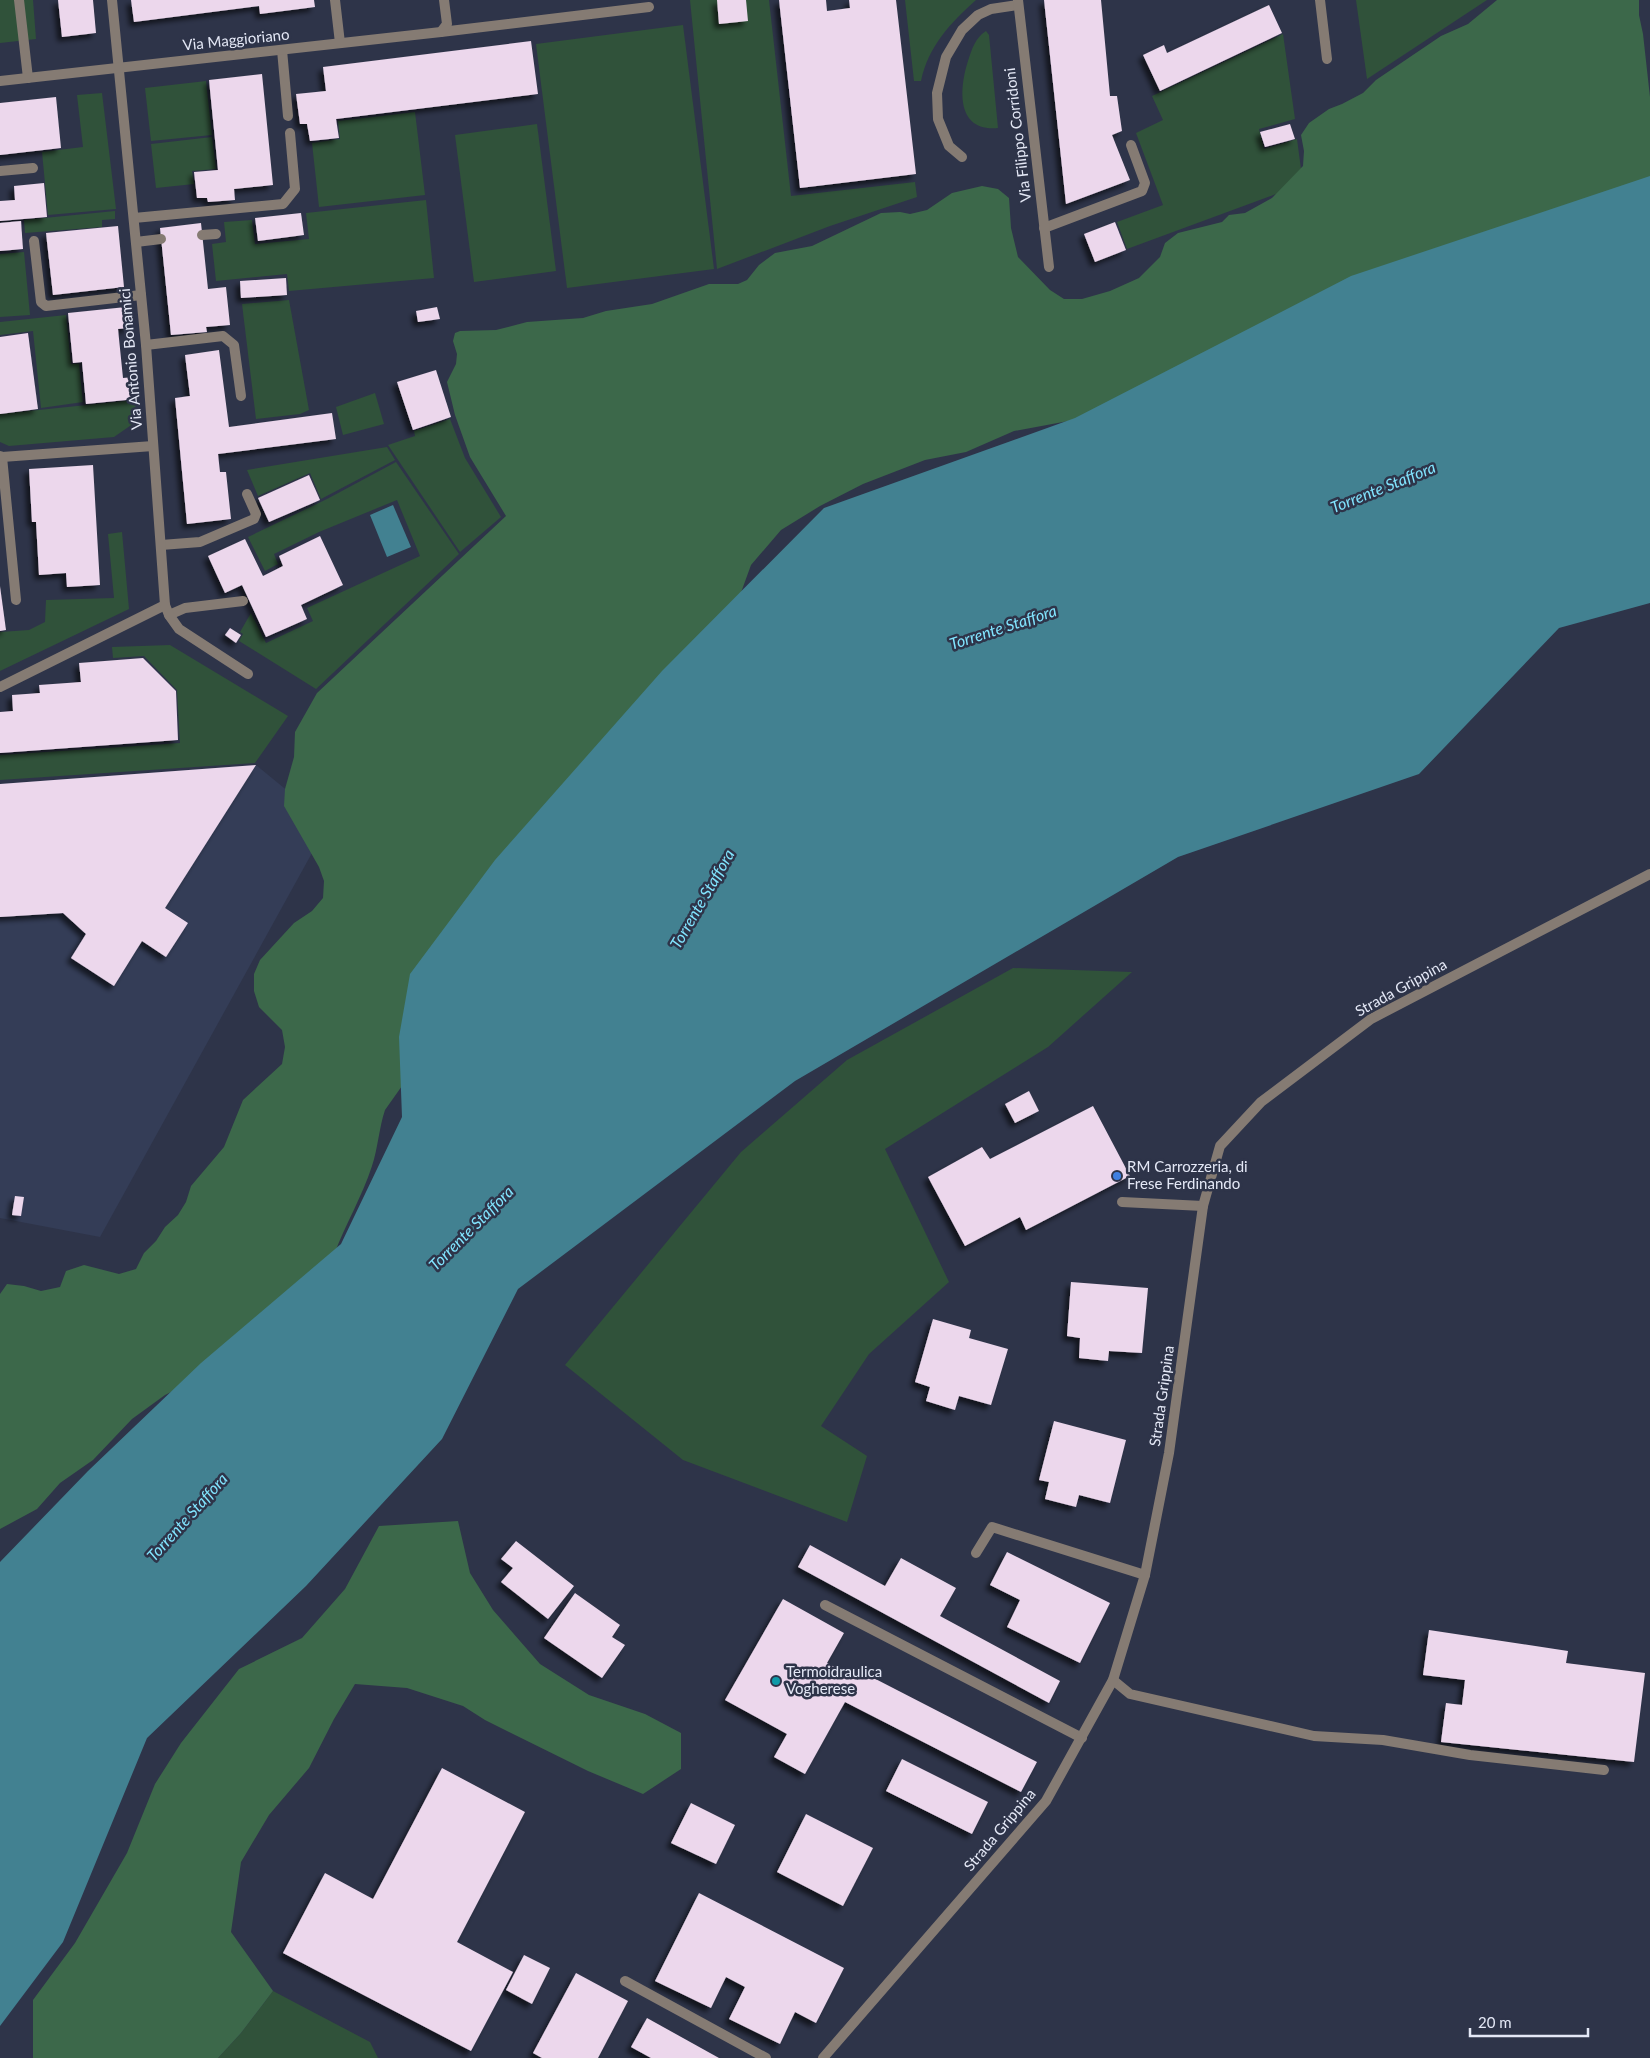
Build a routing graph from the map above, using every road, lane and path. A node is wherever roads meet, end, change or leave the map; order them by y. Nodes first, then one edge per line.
1 (19, 0) edge
2 (112, 0) edge
3 (335, 0) edge
4 (444, 0) edge
5 (1320, 0) edge
6 (1018, 2) edge
7 (649, 7) dead end
8 (442, 32) junction
9 (340, 43) junction
10 (282, 50) junction
11 (1327, 59) dead end
12 (118, 68) junction
13 (28, 78) junction
14 (0, 81) edge
15 (288, 116) dead end
16 (290, 134) dead end
17 (1131, 145) dead end
18 (962, 158) dead end
19 (33, 168) dead end
20 (0, 171) edge
21 (134, 218) junction
22 (1044, 228) junction
23 (216, 234) dead end
24 (202, 235) dead end
25 (161, 239) dead end
26 (34, 241) dead end
27 (136, 242) junction
28 (1049, 267) dead end
29 (142, 295) junction
30 (146, 344) junction
31 (242, 396) dead end
32 (154, 446) junction
33 (1, 456) edge
34 (248, 494) dead end
35 (161, 545) junction
36 (16, 600) dead end
37 (243, 601) dead end
38 (165, 605) junction
39 (169, 615) junction
40 (248, 674) dead end
41 (0, 687) edge
42 (1650, 874) edge
43 (1122, 1202) dead end
44 (1203, 1206) junction
45 (976, 1552) dead end
46 (1145, 1575) junction
47 (825, 1605) dead end
48 (1113, 1680) junction
49 (1082, 1738) junction
50 (1604, 1770) dead end
51 (625, 1981) dead end
52 (766, 2058) edge
53 (824, 2058) edge

1 - 13 street
2 - 12 street, Via Antonio Bonamici
3 - 9 street
4 - 8 street
5 - 11 street
6 - 18 street
6 - 22 street, Via Filippo Corridoni
7 - 8 street, Via Maggioriano
8 - 9 street, Via Maggioriano
9 - 10 street, Via Maggioriano
10 - 12 street, Via Maggioriano
10 - 15 street
12 - 13 street, Via Maggioriano
12 - 21 street, Via Antonio Bonamici
13 - 14 street, Via Maggioriano
16 - 21 street
17 - 22 street
19 - 20 street
21 - 27 street, Via Antonio Bonamici
22 - 28 street, Via Filippo Corridoni
23 - 24 street
25 - 27 street
26 - 29 street
27 - 29 street, Via Antonio Bonamici
29 - 30 street, Via Antonio Bonamici
30 - 31 street
30 - 32 street, Via Antonio Bonamici
32 - 33 street
32 - 35 street, Via Antonio Bonamici
33 - 36 street
34 - 35 street
35 - 38 street, Via Antonio Bonamici
37 - 39 street
38 - 39 street, Via Antonio Bonamici
38 - 41 street
39 - 40 street, Via Antonio Bonamici
42 - 44 street, Strada Grippina
43 - 44 street
44 - 46 street, Strada Grippina
45 - 46 street
46 - 48 street, Strada Grippina
47 - 49 street
48 - 49 street, Strada Grippina
48 - 50 street
49 - 53 street, Strada Grippina
51 - 52 street

